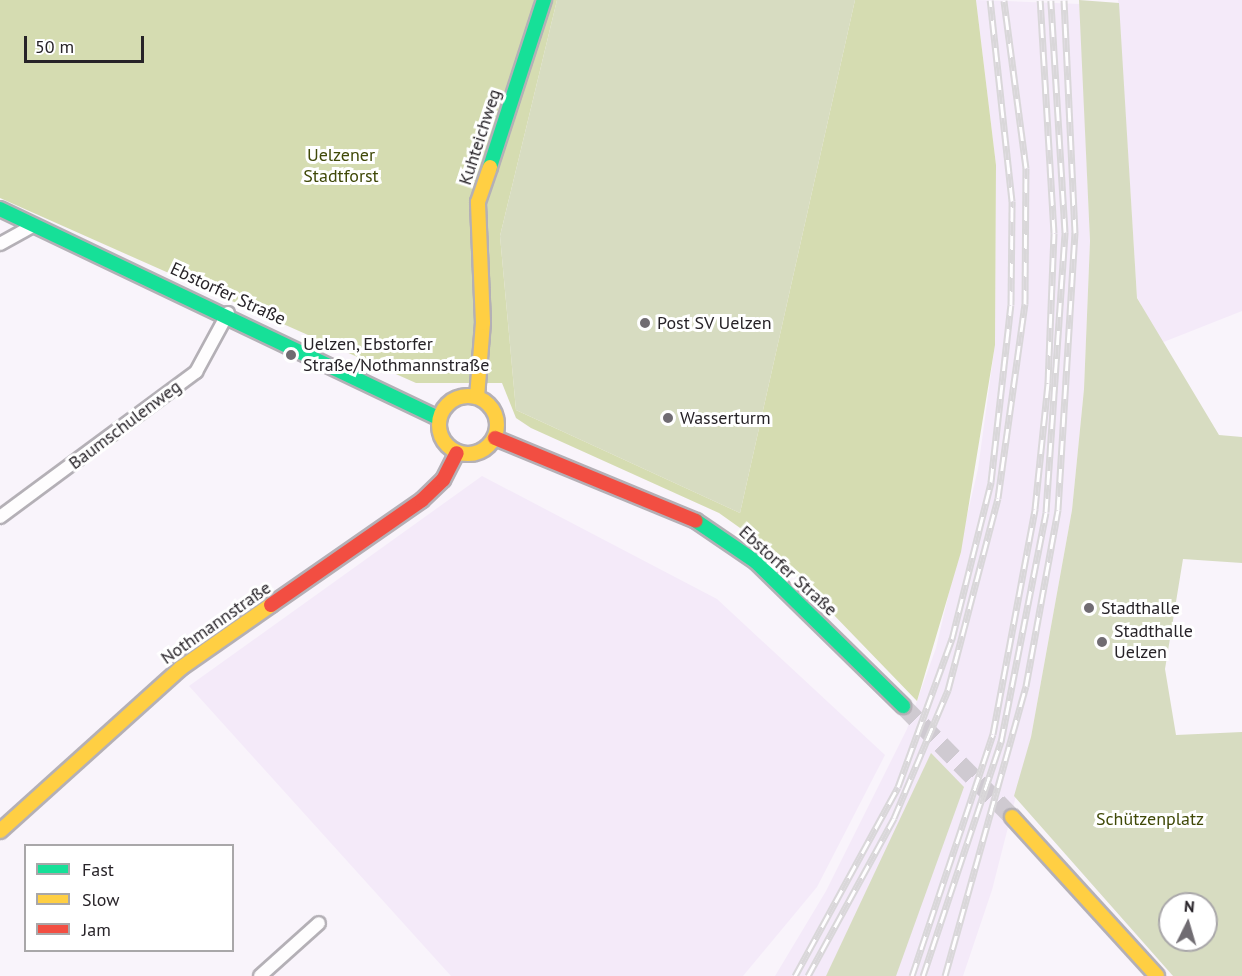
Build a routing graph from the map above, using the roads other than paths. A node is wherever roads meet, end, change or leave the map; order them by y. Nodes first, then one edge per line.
1 (544, 0) edge
2 (0, 209) edge
3 (34, 225) junction
4 (0, 244) edge
5 (228, 313) junction
6 (477, 397) junction
7 (439, 418) junction
8 (495, 438) junction
9 (457, 453) junction
10 (0, 517) edge
11 (903, 706) tunnel mouth
12 (1012, 817) tunnel mouth
13 (0, 831) edge
14 (319, 923) dead end
15 (260, 976) edge
16 (1157, 976) edge

1 - 6 main road, Kuhteichweg
2 - 3 main road, Ebstorfer Straße
3 - 4 street
3 - 5 main road, Ebstorfer Straße
5 - 7 main road, Ebstorfer Straße
5 - 10 street, Baumschulenweg
6 - 7 main road
6 - 8 main road
7 - 9 main road
8 - 9 main road
8 - 11 main road, Ebstorfer Straße
9 - 13 main road, Nothmannstraße
12 - 16 main road
14 - 15 street

